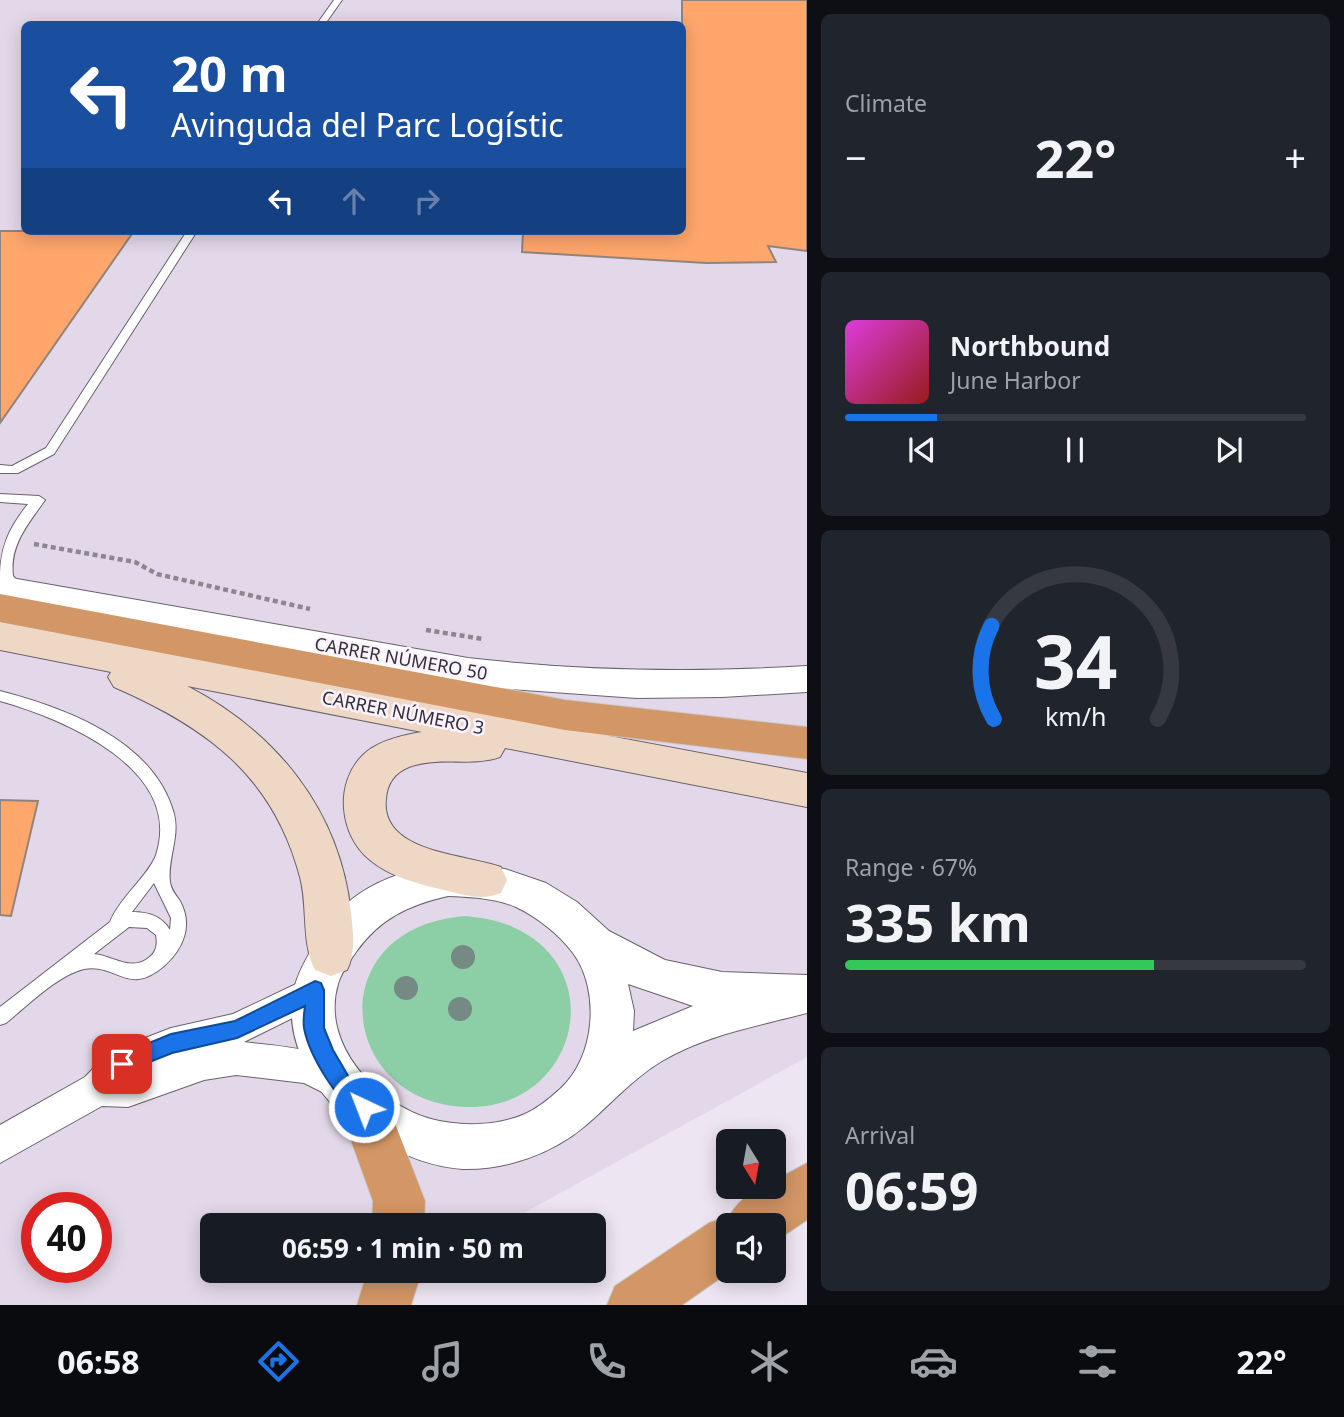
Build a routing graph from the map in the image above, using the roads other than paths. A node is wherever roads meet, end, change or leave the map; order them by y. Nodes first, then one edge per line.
1 (338, 0) edge
2 (323, 21) edge
3 (189, 235) edge
4 (0, 469) edge
5 (0, 498) edge
6 (7, 596) edge
7 (0, 636) edge
8 (44, 645) junction
9 (807, 680) edge
10 (0, 696) edge
11 (807, 743) edge
12 (593, 749) junction
13 (807, 790) edge
14 (162, 859) junction
15 (485, 880) junction
16 (113, 928) junction
17 (588, 940) junction
18 (160, 959) junction
19 (110, 965) junction
20 (323, 973) junction
21 (56, 974) junction
22 (0, 1017) edge
23 (98, 1089) junction
24 (353, 1096) junction
25 (584, 1096) junction
26 (0, 1145) edge
27 (807, 1189) edge
28 (398, 1213) edge
29 (771, 1213) edge
30 (716, 1250) edge
31 (391, 1283) edge
32 (384, 1305) edge
33 (634, 1305) edge

1 - 2 lane
3 - 4 lane
5 - 6 lane
6 - 9 street, CARRER NÚMERO 50
6 - 11 highway
7 - 8 main road, CARRER NÚMERO 3
8 - 12 main road, CARRER NÚMERO 3
8 - 20 main road
10 - 14 lane
12 - 13 main road, CARRER NÚMERO 3
12 - 15 main road
14 - 16 lane
14 - 18 lane
15 - 17 street
15 - 20 street
16 - 18 lane
16 - 19 lane
16 - 21 lane
17 - 25 street
17 - 25 street
18 - 19 lane
19 - 21 lane
20 - 23 street
20 - 24 street
21 - 22 lane
23 - 24 street
23 - 26 street
24 - 25 street
24 - 28 highway
27 - 29 highway
30 - 33 highway
31 - 32 highway

